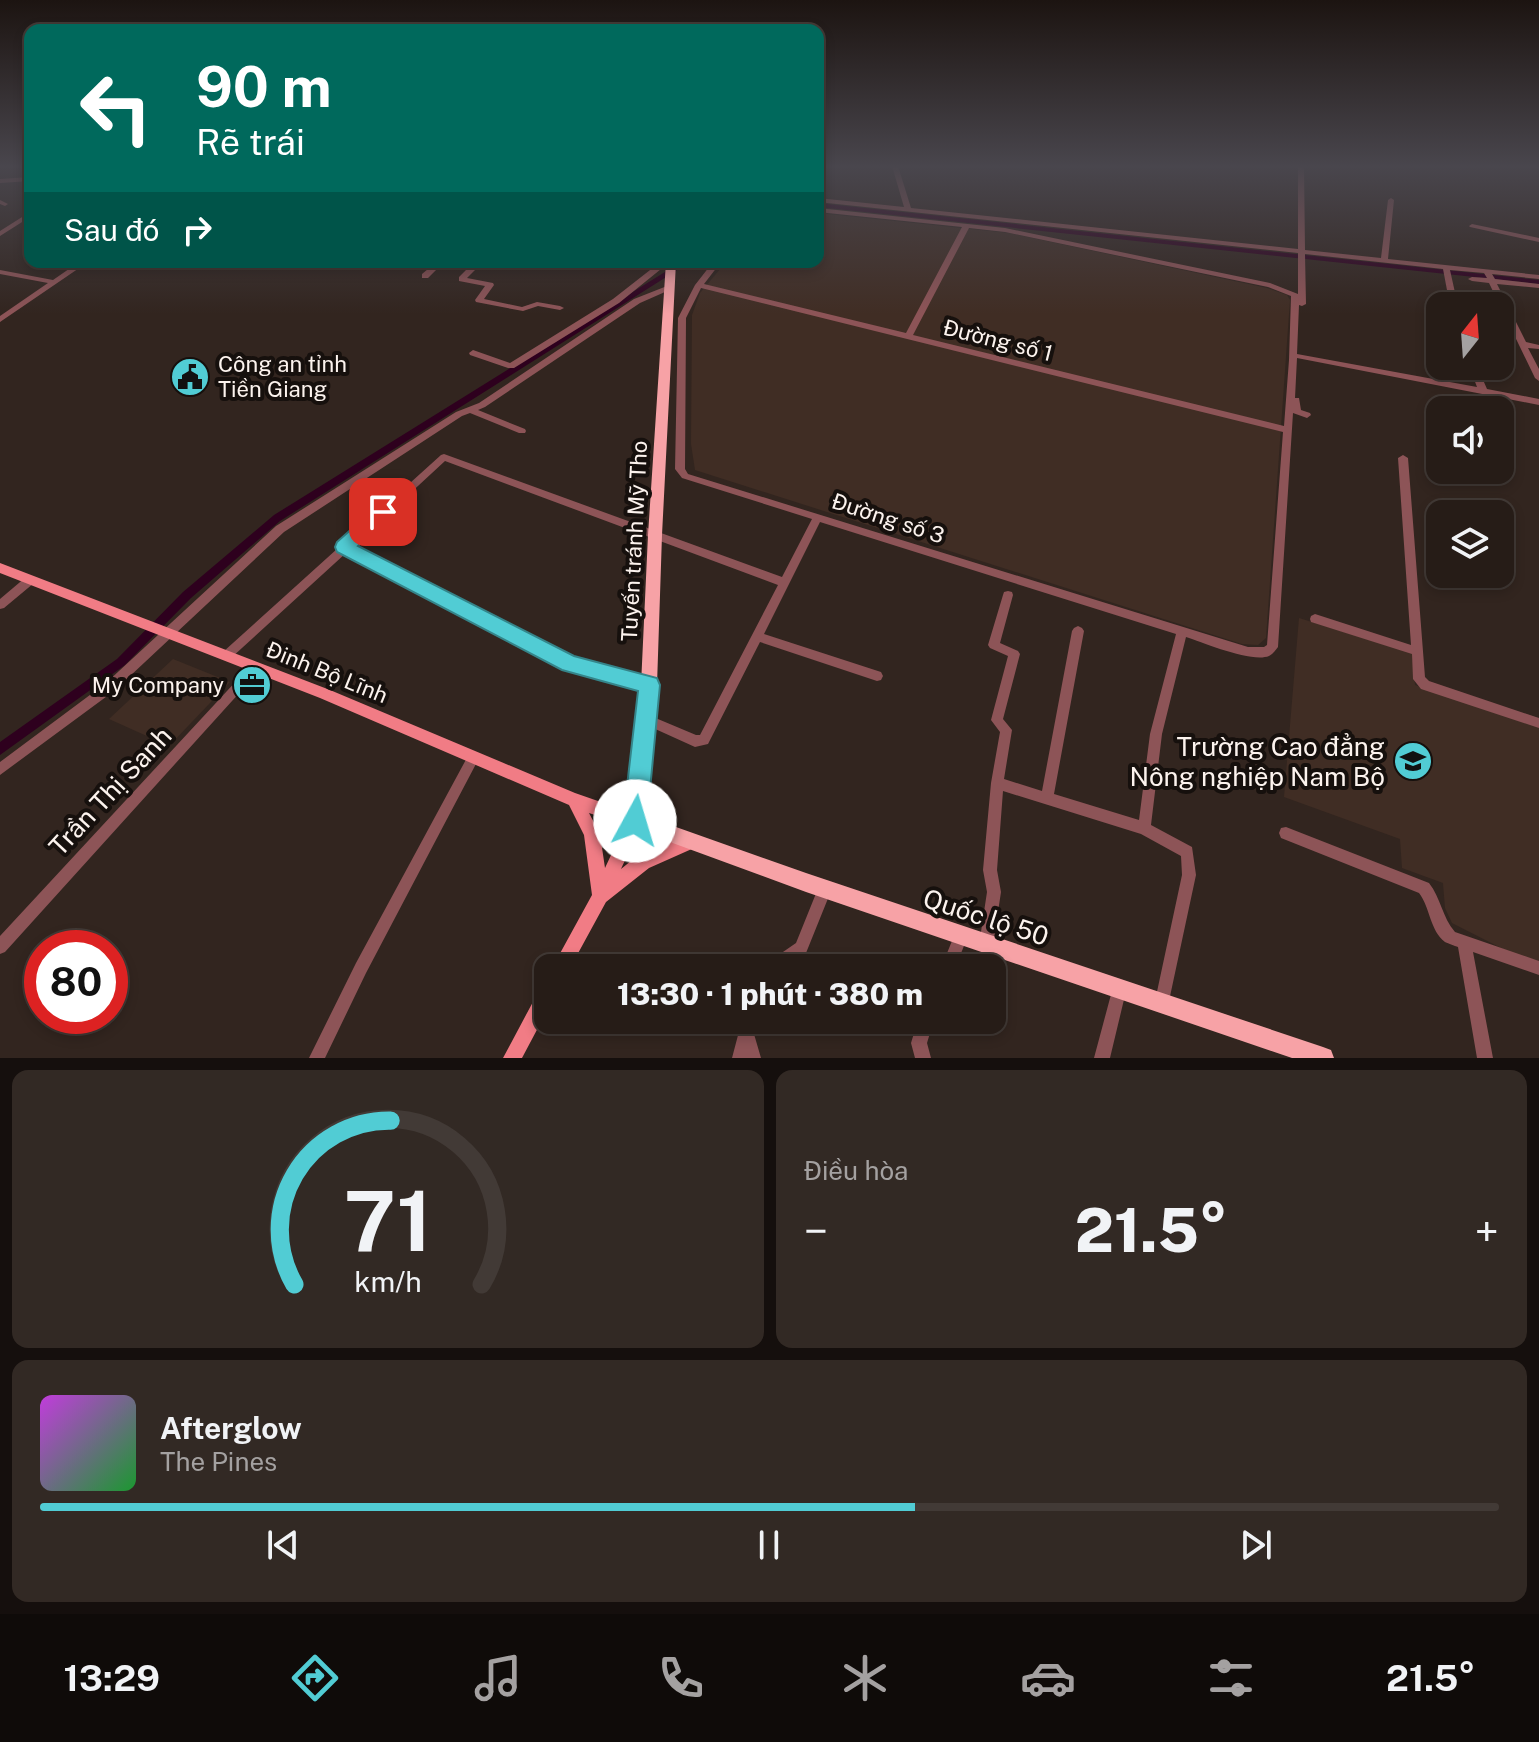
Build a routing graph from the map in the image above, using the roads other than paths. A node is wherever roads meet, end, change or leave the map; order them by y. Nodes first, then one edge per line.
1 (871, 215) edge
2 (970, 215) edge
3 (1302, 215) edge
4 (1389, 215) edge
5 (24, 218) edge
6 (967, 225) junction
7 (1472, 226) dead end
8 (0, 234) edge
9 (1539, 240) edge
10 (1303, 255) junction
11 (1384, 260) junction
12 (75, 268) edge
13 (432, 268) edge
14 (466, 268) edge
15 (662, 268) edge
16 (667, 268) edge
17 (712, 268) edge
18 (471, 269) joint
19 (1447, 270) junction
20 (0, 272) edge
21 (425, 276) dead end
22 (1490, 276) junction
23 (1539, 277) edge
24 (1472, 279) dead end
25 (54, 282) junction
26 (699, 285) junction
27 (1539, 286) edge
28 (670, 287) junction
29 (1451, 292) edge
30 (560, 308) dead end
31 (0, 320) edge
32 (675, 329) junction
33 (908, 337) junction
34 (1522, 344) junction
35 (1539, 347) edge
36 (473, 353) dead end
37 (1299, 356) junction
38 (1539, 378) edge
39 (1446, 380) edge
40 (1479, 380) edge
41 (1447, 384) junction
42 (1483, 391) junction
43 (1539, 402) edge
44 (471, 410) junction
45 (1307, 415) dead end
46 (1288, 430) junction
47 (522, 431) dead end
48 (661, 435) junction
49 (680, 435) junction
50 (1403, 458) dead end
51 (818, 517) junction
52 (655, 535) junction
53 (344, 547) junction
54 (0, 568) edge
55 (30, 580) junction
56 (783, 582) junction
57 (1008, 595) dead end
58 (0, 605) edge
59 (1315, 619) dead end
60 (163, 629) junction
61 (1078, 631) dead end
62 (1182, 632) junction
63 (757, 637) junction
64 (1416, 651) junction
65 (227, 655) junction
66 (256, 667) junction
67 (877, 676) dead end
68 (649, 685) junction
69 (646, 719) junction
70 (1539, 723) edge
71 (473, 758) junction
72 (0, 769) edge
73 (997, 783) junction
74 (1047, 796) junction
75 (574, 800) junction
76 (635, 821) junction
77 (1144, 828) junction
78 (1286, 833) dead end
79 (688, 842) junction
80 (824, 891) junction
81 (600, 896) junction
82 (961, 936) junction
83 (1464, 943) junction
84 (986, 945) junction
85 (0, 947) edge
86 (569, 954) edge
87 (792, 954) edge
88 (954, 954) edge
89 (1539, 968) edge
90 (1120, 987) junction
91 (1162, 1001) junction
92 (534, 1017) edge
93 (746, 1034) edge
94 (749, 1034) edge
95 (922, 1034) edge
96 (317, 1058) edge
97 (512, 1058) edge
98 (740, 1058) edge
99 (753, 1058) edge
100 (923, 1058) edge
101 (1102, 1058) edge
102 (1323, 1058) edge
103 (1485, 1058) edge

1 - 6 street
2 - 10 street
3 - 10 street
4 - 11 street
5 - 8 street
6 - 33 street
6 - 46 street
7 - 9 street
10 - 11 street
10 - 37 street
11 - 19 street
12 - 25 street
13 - 21 street
14 - 18 street
15 - 36 street
16 - 28 highway, Tuyến tránh Mỹ Tho
17 - 26 street, Đường số 3
18 - 30 street
19 - 22 street
19 - 29 street
20 - 25 street
22 - 23 street
22 - 24 street
22 - 27 street
22 - 34 street
25 - 31 street
26 - 32 street, Đường số 3
26 - 33 street, Đường số 1
28 - 32 highway, Tuyến tránh Mỹ Tho
28 - 44 street
32 - 48 highway, Tuyến tránh Mỹ Tho
32 - 49 street, Đường số 3
33 - 46 street, Đường số 1
34 - 35 street
34 - 38 street
37 - 41 street
37 - 45 street
39 - 41 street
40 - 42 street
41 - 42 street
42 - 43 street
44 - 47 street
44 - 60 street
46 - 62 street, Đường số 3
48 - 49 street
48 - 52 highway, Tuyến tránh Mỹ Tho
49 - 51 street, Đường số 3
50 - 64 street
51 - 56 street
51 - 62 street, Đường số 3
52 - 53 street
52 - 56 street
52 - 68 highway, Tuyến tránh Mỹ Tho
53 - 65 street
53 - 68 street
54 - 55 main road, Đinh Bộ Lĩnh
55 - 58 street
55 - 60 main road, Đinh Bộ Lĩnh
56 - 63 street
57 - 73 street
59 - 64 street
60 - 65 main road, Đinh Bộ Lĩnh
60 - 72 street
61 - 74 street
62 - 77 street
63 - 67 street
63 - 69 street
64 - 70 street
65 - 66 main road, Đinh Bộ Lĩnh
66 - 71 main road, Đinh Bộ Lĩnh
66 - 85 street, Trần Thị Sanh
68 - 69 highway, Tuyến tránh Mỹ Tho
69 - 76 highway, Tuyến tránh Mỹ Tho
71 - 75 main road, Đinh Bộ Lĩnh
71 - 96 street
73 - 74 street
73 - 84 street
74 - 77 street
75 - 76 main road, Đinh Bộ Lĩnh
75 - 81 main road
76 - 79 highway, Quốc lộ 50
76 - 81 main road
77 - 91 street
78 - 83 street
79 - 80 highway, Quốc lộ 50
79 - 81 main road
80 - 82 highway, Quốc lộ 50
80 - 87 street
81 - 86 main road
82 - 84 highway, Quốc lộ 50
82 - 88 street
83 - 89 street
83 - 103 street
84 - 90 highway, Quốc lộ 50
90 - 91 highway, Quốc lộ 50
90 - 101 street
91 - 102 highway, Quốc lộ 50
92 - 97 main road
93 - 98 street
94 - 99 street
95 - 100 street

